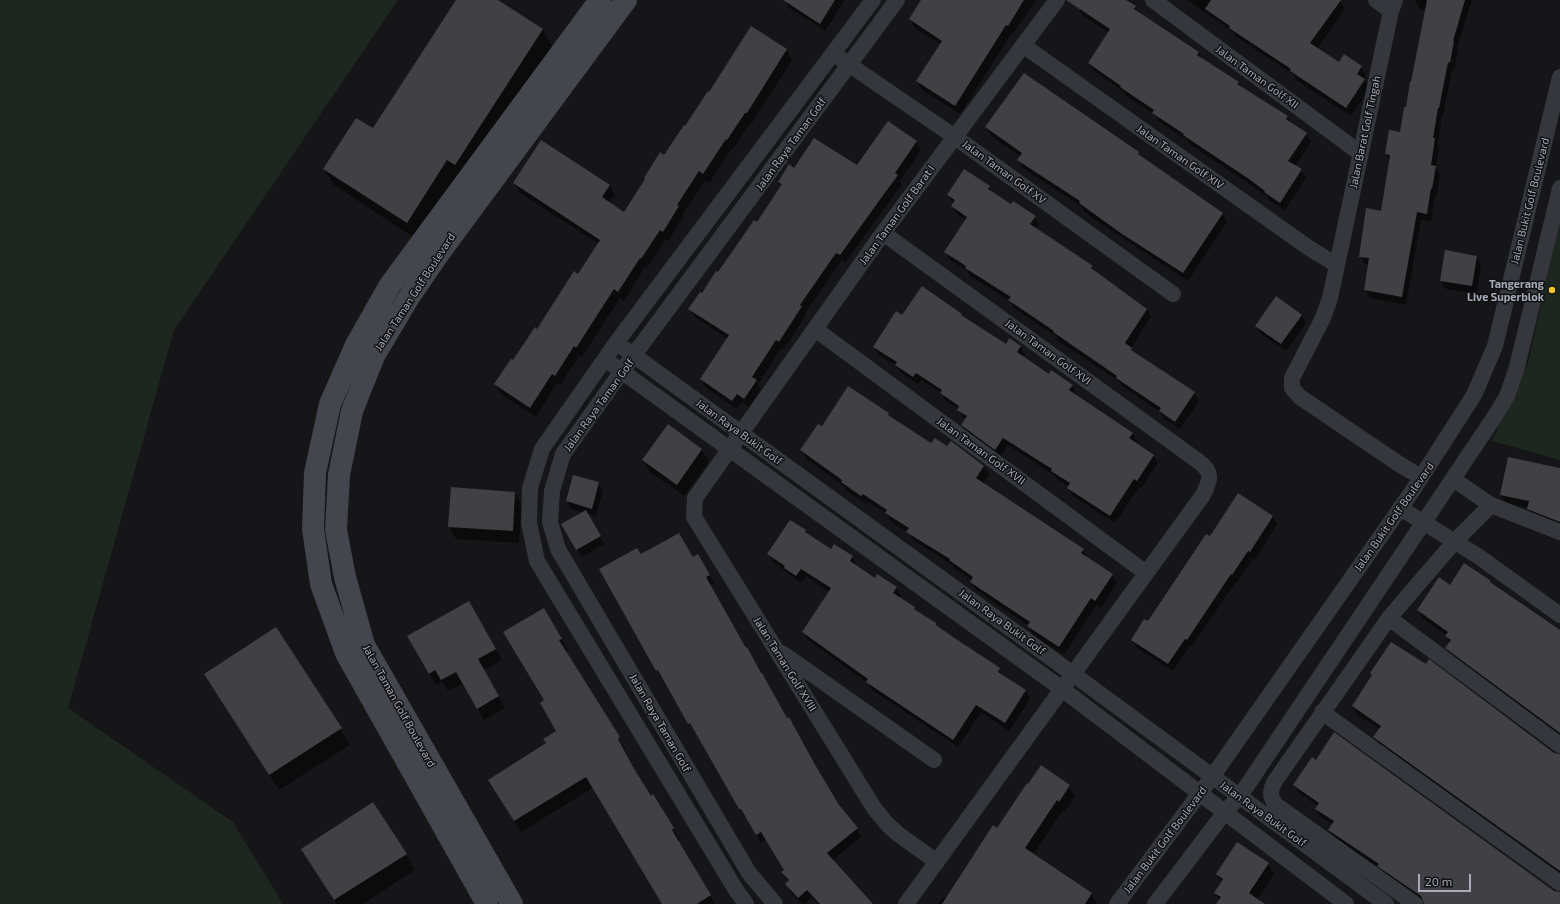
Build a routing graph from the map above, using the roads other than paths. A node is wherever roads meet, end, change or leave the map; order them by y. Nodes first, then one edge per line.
1 (600, 0) edge
2 (626, 0) edge
3 (873, 0) edge
4 (897, 0) edge
5 (1057, 0) edge
6 (1153, 0) edge
7 (1376, 0) edge
8 (1393, 6) edge
9 (1024, 46) junction
10 (833, 53) junction
11 (849, 65) junction
12 (1560, 77) edge
13 (955, 137) junction
14 (1360, 153) junction
15 (1560, 188) edge
16 (883, 233) junction
17 (429, 250) junction
18 (1337, 265) junction
19 (1173, 294) dead end
20 (815, 329) junction
21 (616, 343) junction
22 (634, 356) junction
23 (605, 359) junction
24 (622, 371) junction
25 (741, 433) junction
26 (730, 449) junction
27 (1421, 477) junction
28 (1453, 479) junction
29 (1491, 505) junction
30 (1400, 508) junction
31 (1423, 522) junction
32 (1560, 532) edge
33 (1454, 541) junction
34 (1146, 573) junction
35 (1560, 615) edge
36 (1388, 618) junction
37 (776, 649) junction
38 (1074, 674) junction
39 (1062, 689) junction
40 (1322, 712) junction
41 (1560, 744) edge
42 (934, 760) dead end
43 (1212, 777) junction
44 (1200, 793) junction
45 (1240, 796) junction
46 (1225, 812) junction
47 (937, 862) junction
48 (1560, 883) edge
49 (1361, 886) junction
50 (487, 904) edge
51 (512, 904) edge
52 (746, 904) edge
53 (775, 904) edge
54 (906, 904) edge
55 (1117, 904) edge
56 (1155, 904) edge
57 (1347, 904) edge
58 (1386, 904) edge
59 (1415, 904) edge

1 - 17 street, Jalan Taman Golf Boulevard
2 - 17 street, Jalan Taman Golf Boulevard
3 - 10 street, Jalan Raya Taman Golf
4 - 11 street, Jalan Raya Taman Golf
5 - 9 street, Jalan Taman Golf Barat I
6 - 14 street, Jalan Taman Golf XII
7 - 8 street
8 - 14 street, Jalan Barat Golf Tingah
9 - 13 street, Jalan Taman Golf Barat I
9 - 18 street, Jalan Taman Golf XIV
10 - 11 street, Jalan Taman Golf XV
10 - 21 street, Jalan Raya Taman Golf
11 - 13 street, Jalan Taman Golf XV
11 - 22 street, Jalan Raya Taman Golf
12 - 27 street, Jalan Bukit Golf Boulevard
13 - 16 street, Jalan Taman Golf Barat I
13 - 19 street, Jalan Taman Golf XV
14 - 18 street, Jalan Barat Golf Tingah
15 - 28 street
16 - 20 street, Jalan Taman Golf Barat I
16 - 34 street, Jalan Taman Golf XVI
17 - 50 street, Jalan Taman Golf Boulevard
17 - 51 street, Jalan Taman Golf Boulevard
18 - 27 street, Jalan Barat Golf Tingah
20 - 25 street, Jalan Taman Golf Barat I
20 - 34 street, Jalan Taman Golf XVII
21 - 22 street, Jalan Raya Bukit Golf
21 - 23 street, Jalan Raya Taman Golf
22 - 24 street, Jalan Raya Taman Golf
22 - 25 street, Jalan Raya Bukit Golf
23 - 24 street, Jalan Raya Bukit Golf
23 - 52 street, Jalan Raya Taman Golf
24 - 26 street, Jalan Raya Bukit Golf
24 - 53 street, Jalan Raya Taman Golf
25 - 26 street, Jalan Taman Golf XVIII
25 - 38 street, Jalan Raya Bukit Golf
26 - 37 street, Jalan Taman Golf XVIII
26 - 39 street, Jalan Raya Bukit Golf
27 - 30 street, Jalan Bukit Golf Boulevard
28 - 29 street
28 - 31 street
29 - 32 street
29 - 33 street
30 - 31 street
30 - 43 street, Jalan Bukit Golf Boulevard
31 - 33 street
31 - 45 street
33 - 35 street
33 - 36 street
34 - 38 street
36 - 40 street
36 - 41 street
37 - 42 street
37 - 47 street, Jalan Taman Golf XVIII
38 - 39 street
38 - 43 street, Jalan Raya Bukit Golf
39 - 44 street, Jalan Raya Bukit Golf
39 - 47 street
40 - 48 street
40 - 59 street
43 - 44 street, Jalan Bukit Golf Boulevard
43 - 45 street, Jalan Raya Bukit Golf
44 - 46 street, Jalan Raya Bukit Golf
44 - 55 street, Jalan Bukit Golf Boulevard
45 - 46 street
45 - 49 street, Jalan Raya Bukit Golf
46 - 56 street
46 - 57 street, Jalan Raya Bukit Golf
47 - 54 street
49 - 57 street
49 - 58 street, Jalan Raya Bukit Golf

